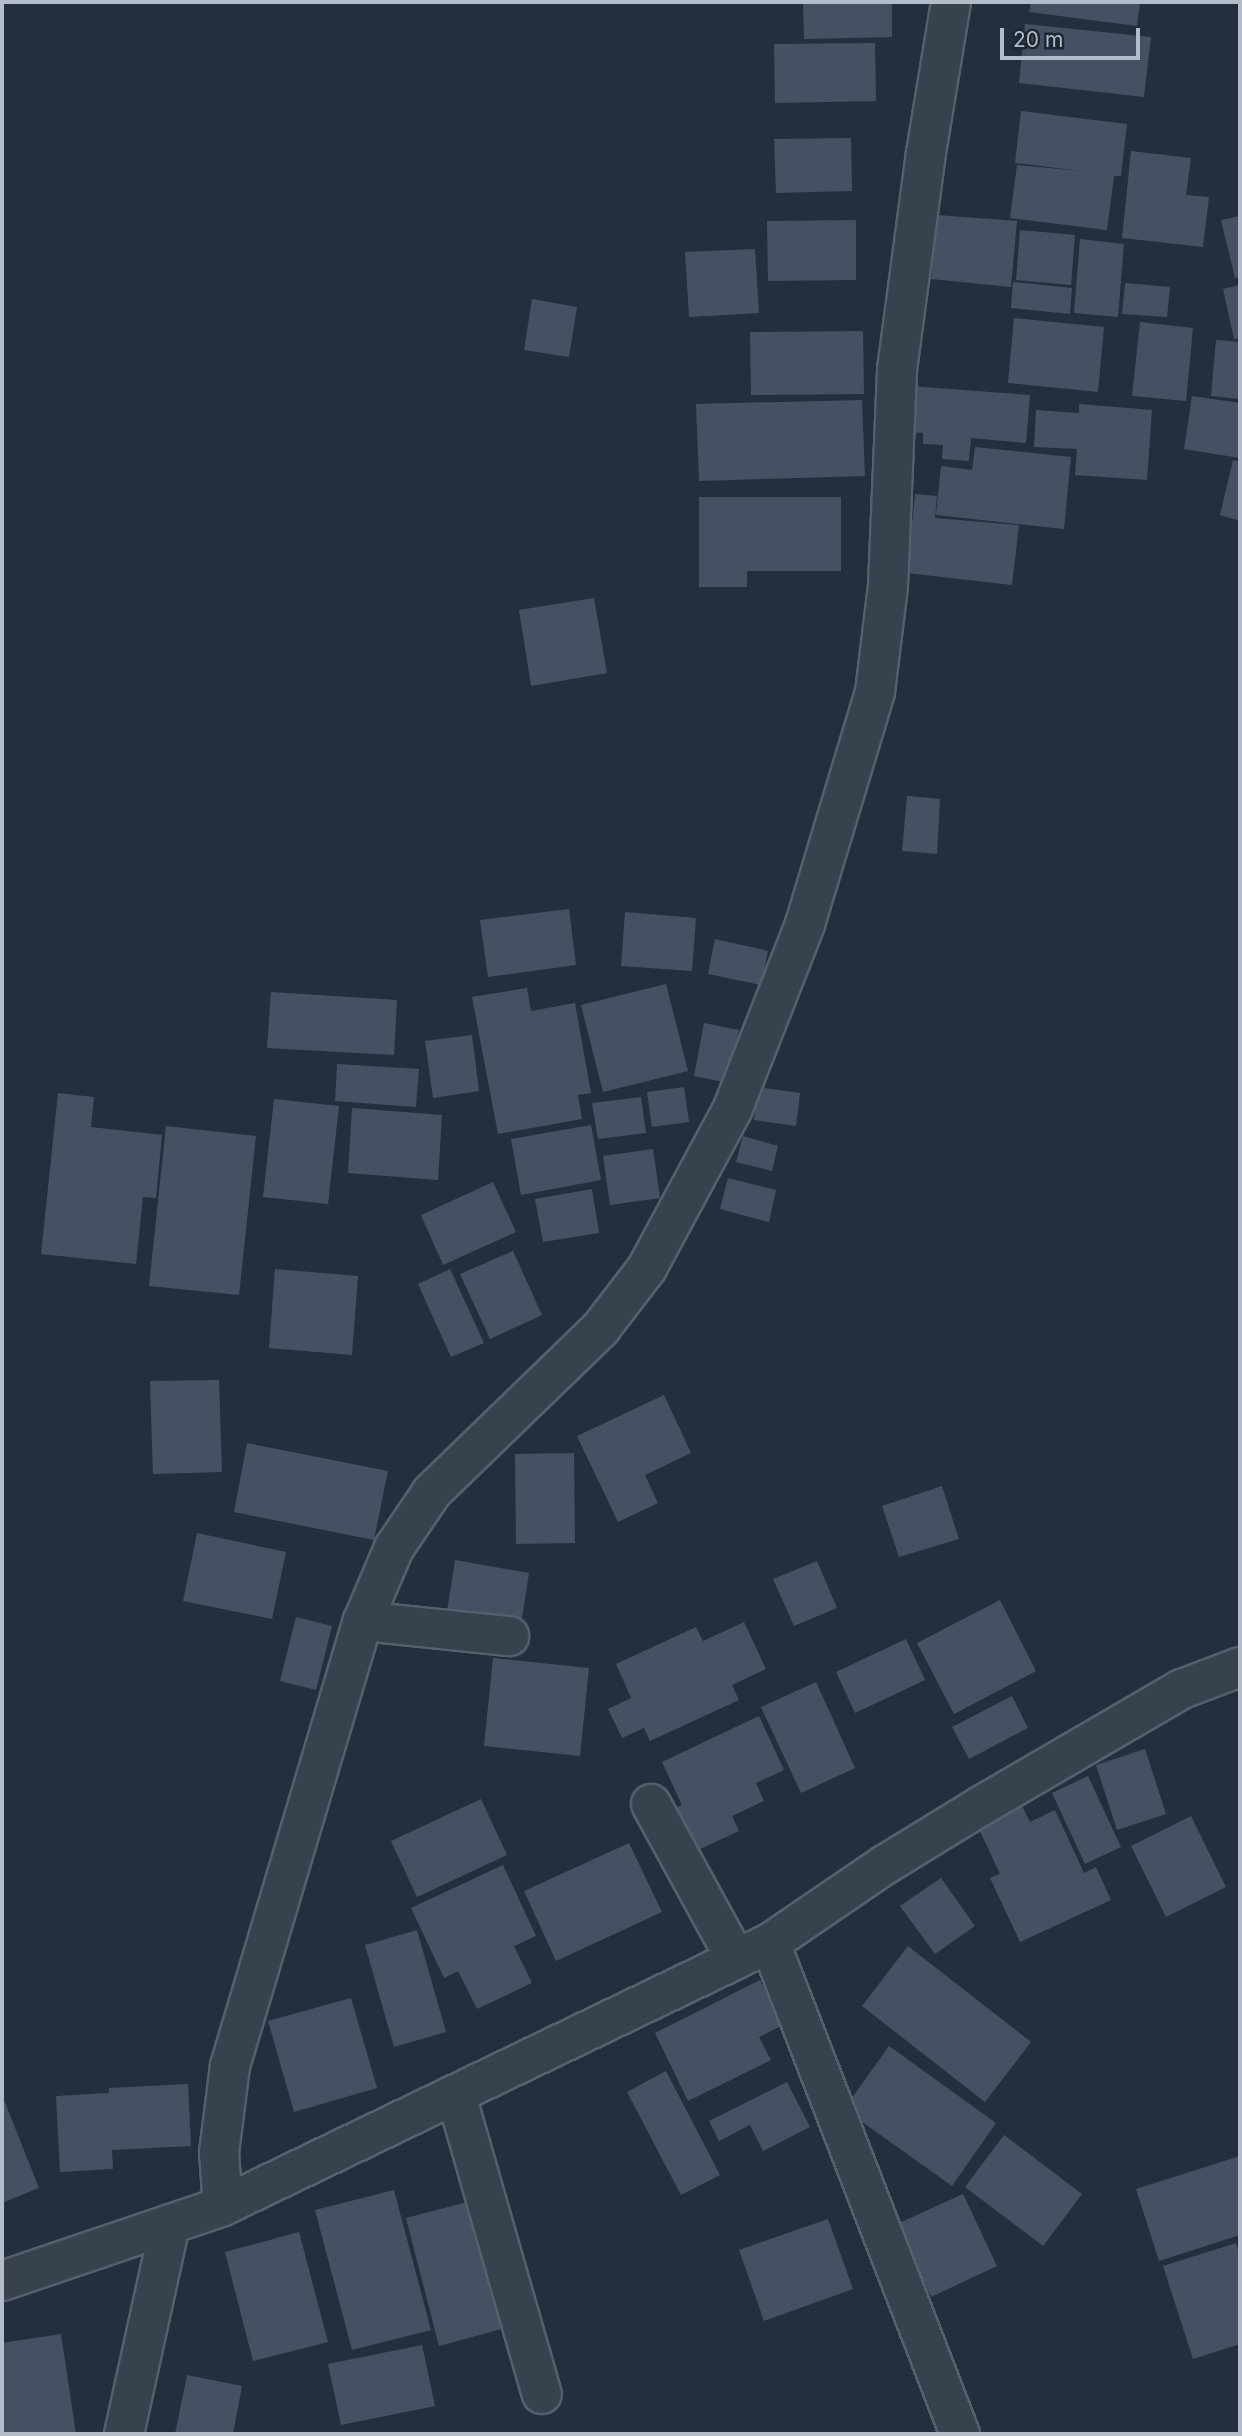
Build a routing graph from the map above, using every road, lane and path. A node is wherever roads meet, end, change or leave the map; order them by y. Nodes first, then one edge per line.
1 (951, 2) edge
2 (363, 1621) junction
3 (509, 1636) dead end
4 (1240, 1668) edge
5 (651, 1804) dead end
6 (753, 1951) junction
7 (456, 2095) junction
8 (223, 2206) junction
9 (170, 2224) junction
10 (2, 2281) edge
11 (542, 2395) dead end
12 (124, 2434) edge
13 (960, 2434) edge

1 - 2 street
2 - 3 street
2 - 8 street
4 - 6 street
5 - 6 street
6 - 7 street
6 - 13 street
7 - 8 street
7 - 11 street
8 - 9 street
9 - 10 street
9 - 12 street

